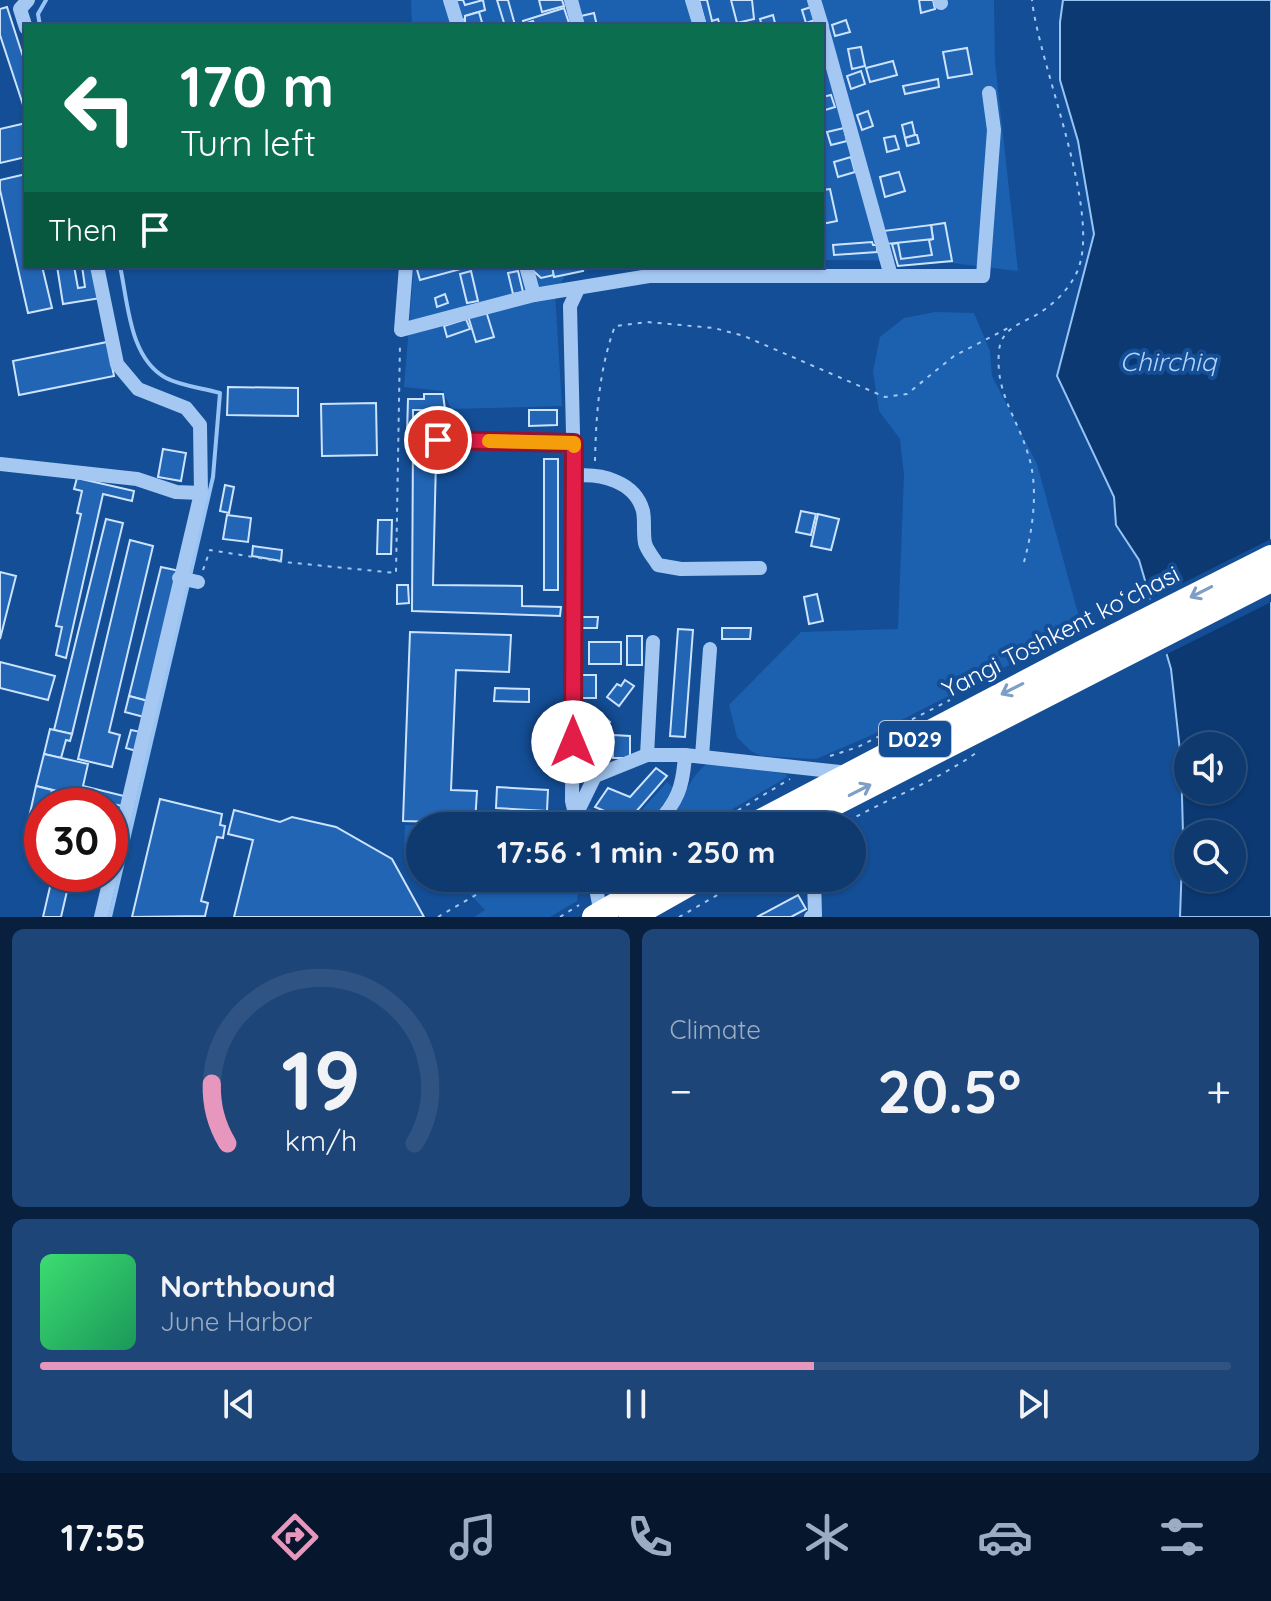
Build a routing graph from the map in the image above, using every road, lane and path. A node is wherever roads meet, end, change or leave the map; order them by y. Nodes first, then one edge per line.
1 (28, 0) edge
2 (450, 0) edge
3 (571, 0) edge
4 (692, 0) edge
5 (814, 0) edge
6 (1032, 0) edge
7 (25, 24) edge
8 (457, 24) edge
9 (577, 24) edge
10 (699, 24) edge
11 (821, 24) edge
12 (824, 34) edge
13 (989, 93) dead end
14 (97, 268) edge
15 (406, 268) edge
16 (527, 268) edge
17 (648, 271) edge
18 (766, 271) edge
19 (891, 276) junction
20 (578, 289) junction
21 (534, 295) junction
22 (1018, 324) junction
23 (401, 330) junction
24 (438, 440) dead end
25 (574, 443) junction
26 (0, 464) edge
27 (595, 474) junction
28 (574, 476) junction
29 (201, 493) junction
30 (1271, 557) edge
31 (1024, 562) dead end
32 (760, 568) dead end
33 (179, 578) junction
34 (1271, 580) edge
35 (198, 582) joint
36 (653, 642) dead end
37 (710, 649) dead end
38 (1086, 662) junction
39 (957, 697) dead end
40 (980, 749) dead end
41 (647, 755) junction
42 (685, 755) junction
43 (702, 756) junction
44 (805, 769) junction
45 (849, 773) junction
46 (574, 812) edge
47 (580, 812) edge
48 (666, 812) edge
49 (735, 812) edge
50 (777, 812) edge
51 (823, 812) edge
52 (863, 812) edge
53 (481, 892) edge
54 (675, 892) edge
55 (723, 892) edge
56 (814, 892) edge
57 (598, 894) edge
58 (101, 917) edge
59 (438, 917) edge
60 (560, 917) edge
61 (631, 917) edge
62 (679, 917) edge
63 (811, 917) edge

1 - 7 street
2 - 8 street
3 - 9 street
4 - 10 street
5 - 11 street
6 - 22 path
12 - 19 street
13 - 19 street
14 - 29 street
15 - 23 street
16 - 21 street
17 - 18 street
17 - 20 street
18 - 19 street
20 - 21 street
20 - 25 street
21 - 23 street
22 - 27 path
22 - 31 path
23 - 35 path
24 - 25 street
25 - 28 street
26 - 29 street
27 - 28 street
27 - 32 street
28 - 46 street
29 - 33 street
30 -> 38 highway, Yangi Toshkent ko‘chasi / D029
33 - 35 street
33 - 58 street
34 - 38 highway, Yangi Toshkent ko‘chasi / D029
36 - 41 street
37 - 43 street
38 -> 45 highway, Yangi Toshkent ko‘chasi / D029
51 -> 38 highway, Yangi Toshkent ko‘chasi / D029
39 - 44 path
40 - 52 path
41 - 42 street
41 - 47 street
42 - 43 street
42 - 48 street
43 - 44 street
44 - 45 street
44 - 49 path
45 - 50 highway, Yangi Toshkent ko‘chasi / D029
53 - 59 path
54 - 61 highway
55 - 62 path
56 - 63 street
57 - 60 path

